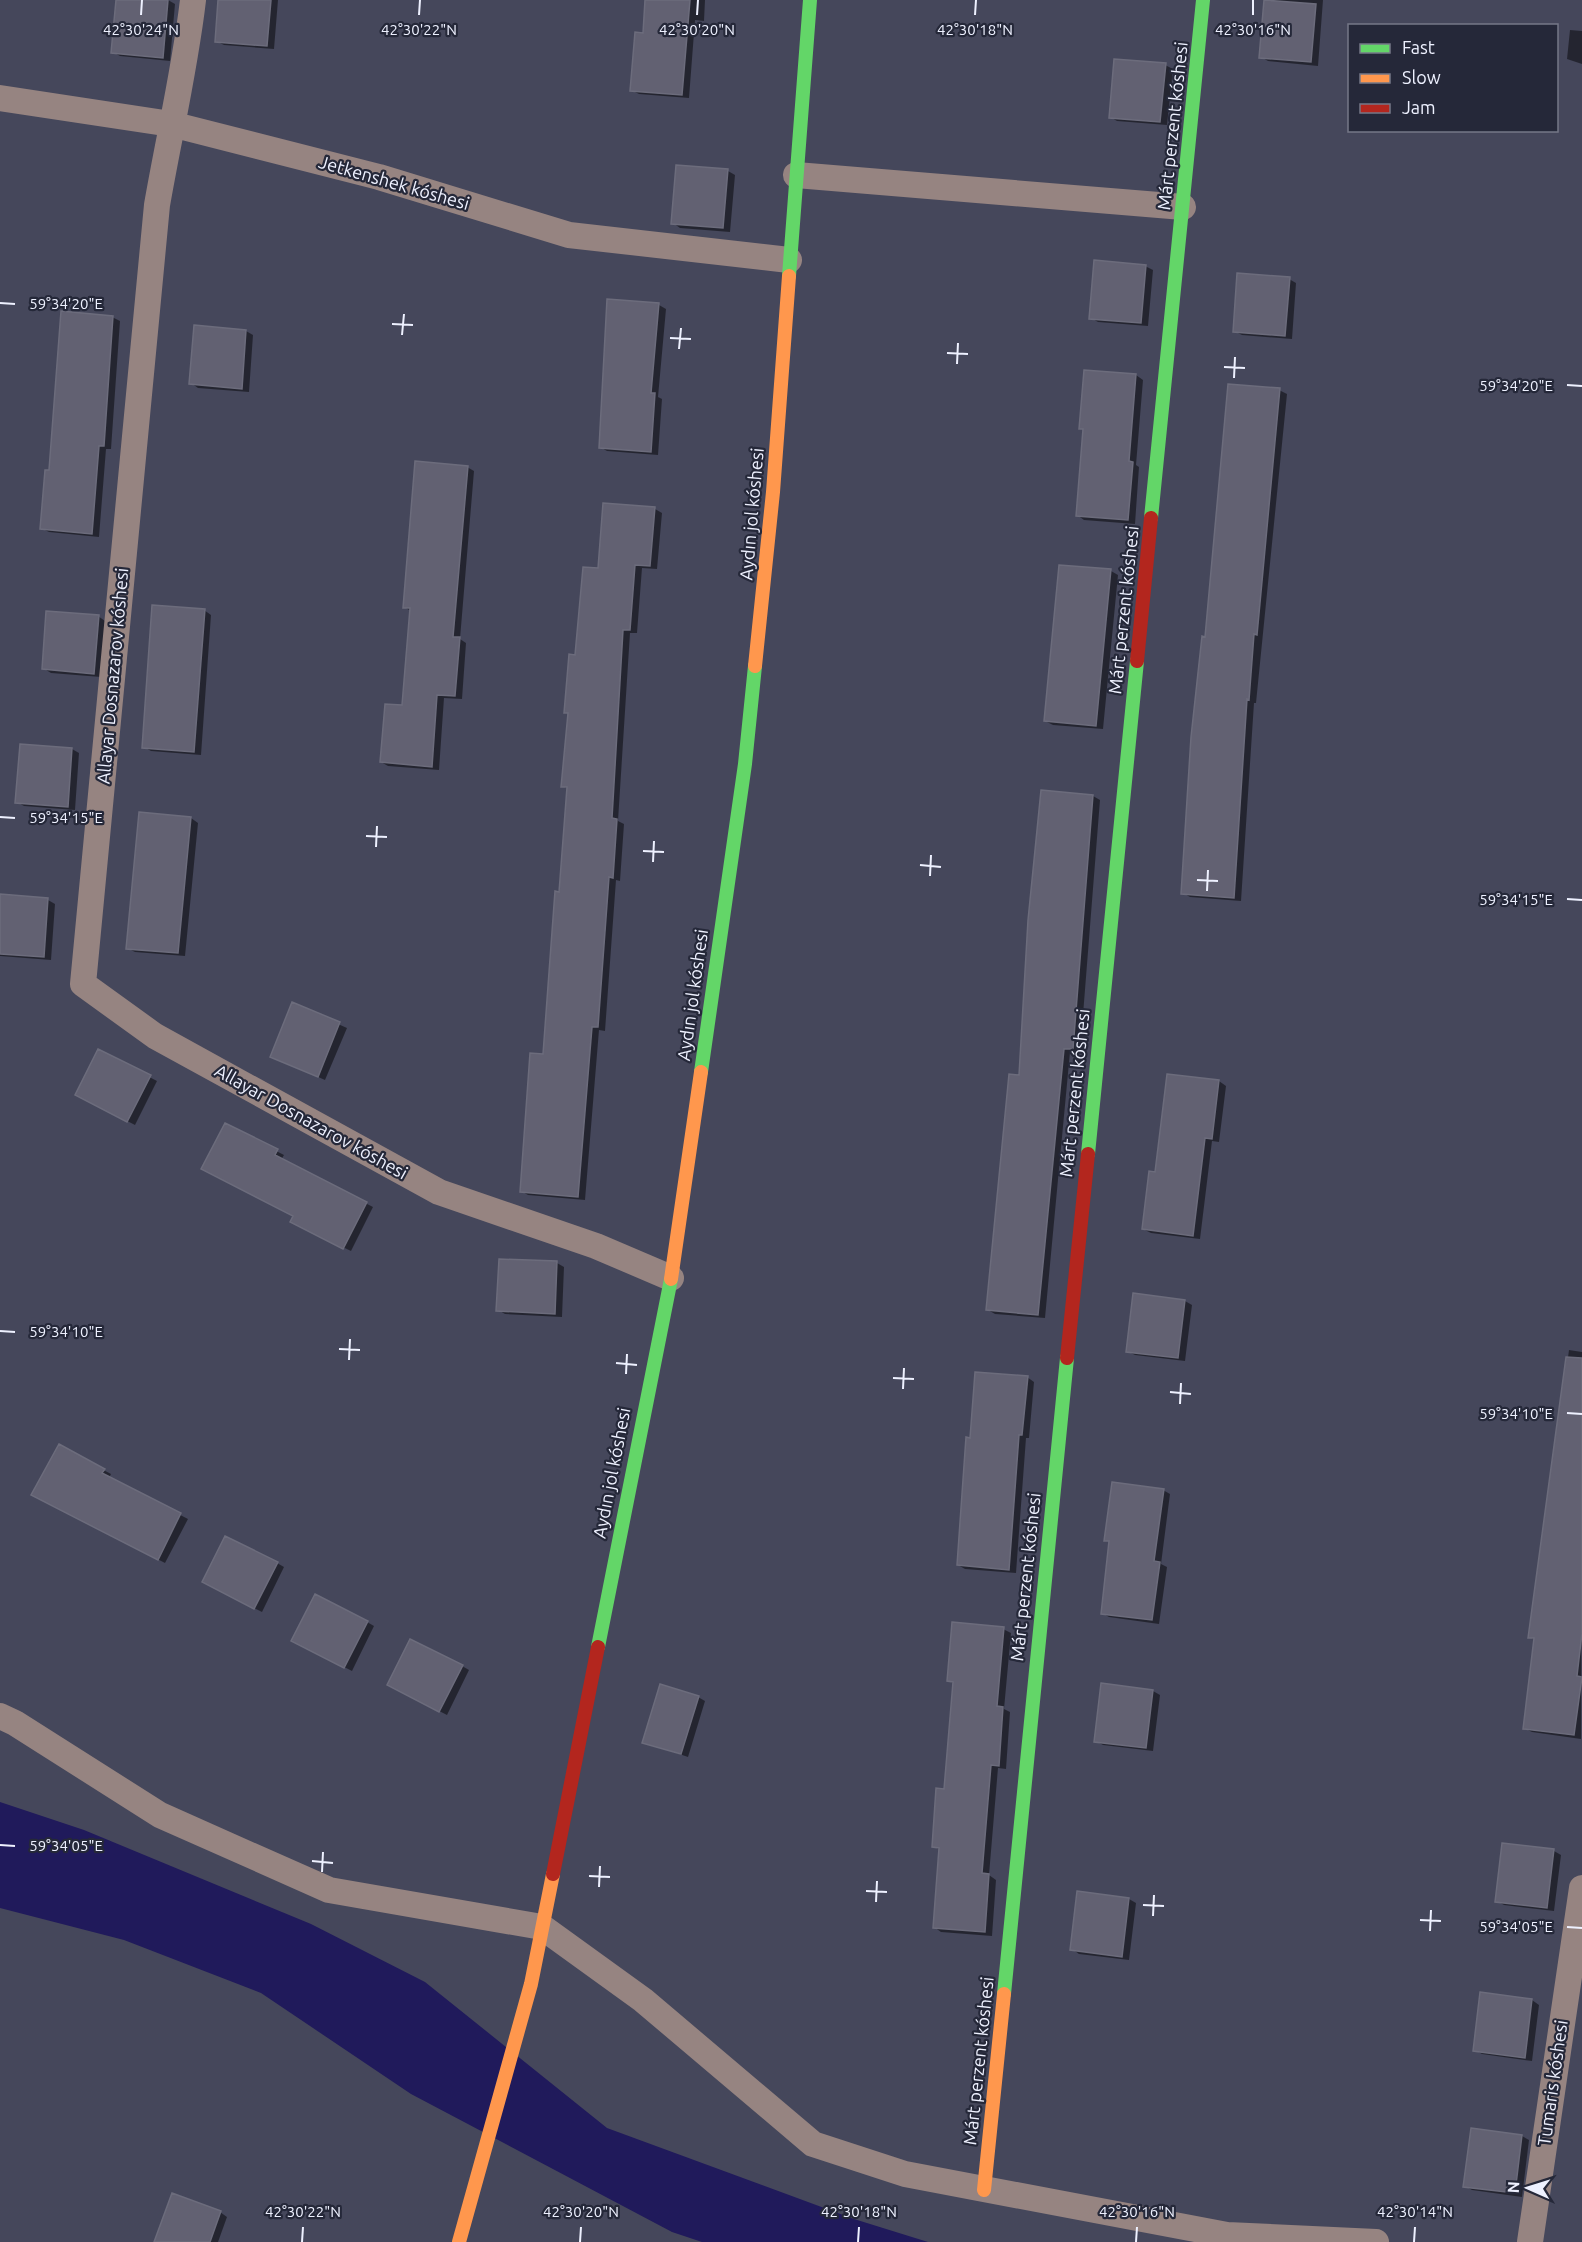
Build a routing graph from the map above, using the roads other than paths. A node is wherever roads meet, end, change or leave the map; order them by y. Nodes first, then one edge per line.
1 (193, 0) edge
2 (810, 0) edge
3 (1203, 0) edge
4 (0, 98) edge
5 (171, 124) junction
6 (796, 175) junction
7 (1183, 207) junction
8 (789, 260) junction
9 (671, 1278) junction
10 (0, 1716) edge
11 (1582, 1888) edge
12 (542, 1927) junction
13 (984, 2190) junction
14 (459, 2242) edge
15 (1376, 2242) edge
16 (1530, 2242) edge

1 - 5 street, Allayar Dosnazarov kóshesi
2 - 6 street, Aydın jol kóshesi
3 - 7 street, Márt perzent kóshesi
4 - 5 street, Jetkenshek kóshesi
5 - 8 street, Jetkenshek kóshesi
5 - 9 street, Allayar Dosnazarov kóshesi
6 - 7 street
6 - 8 street, Aydın jol kóshesi
7 - 13 street, Márt perzent kóshesi
8 - 9 street, Aydın jol kóshesi
9 - 12 street, Aydın jol kóshesi
10 - 12 street
11 - 16 street, Tumaris kóshesi
12 - 13 street
12 - 14 street, Aydın jol kóshesi
13 - 15 street

